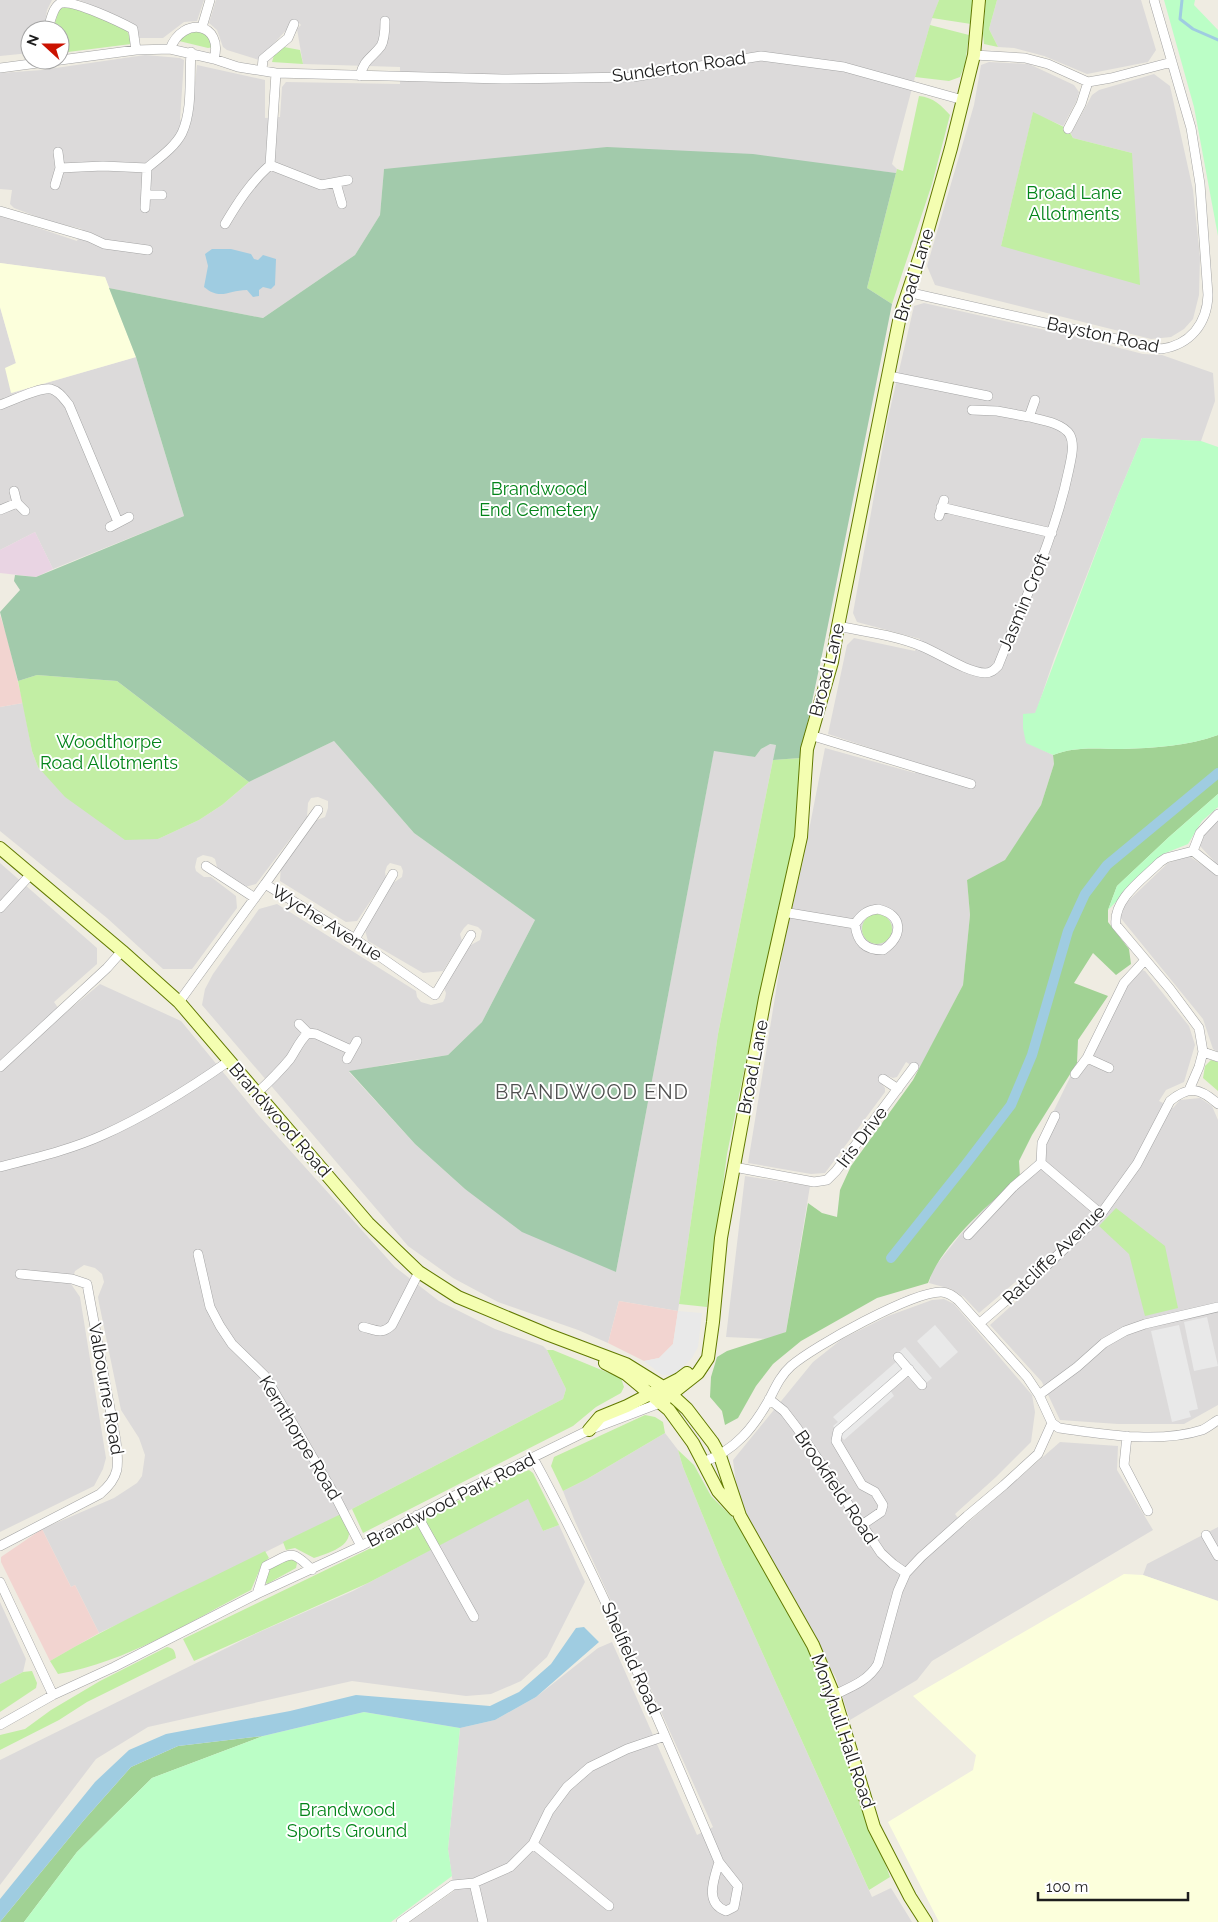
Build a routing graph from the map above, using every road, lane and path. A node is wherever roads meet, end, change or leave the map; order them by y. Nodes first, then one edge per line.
1 (210, 0) edge
2 (979, 0) edge
3 (1154, 0) edge
4 (51, 20) edge
5 (385, 21) dead end
6 (294, 24) dead end
7 (202, 27) junction
8 (170, 48) junction
9 (136, 50) junction
10 (191, 52) junction
11 (974, 55) junction
12 (70, 58) edge
13 (214, 58) junction
14 (1172, 62) junction
15 (20, 65) edge
16 (0, 68) edge
17 (262, 70) junction
18 (276, 73) junction
19 (360, 76) junction
20 (1088, 82) junction
21 (963, 100) junction
22 (1068, 129) dead end
23 (58, 152) dead end
24 (270, 165) junction
25 (60, 168) junction
26 (147, 168) junction
27 (348, 180) dead end
28 (336, 183) junction
29 (55, 184) dead end
30 (146, 195) junction
31 (162, 196) dead end
32 (342, 204) dead end
33 (145, 208) dead end
34 (0, 211) edge
35 (225, 224) dead end
36 (148, 250) dead end
37 (908, 292) junction
38 (888, 376) junction
39 (988, 396) dead end
40 (1034, 400) dead end
41 (0, 405) edge
42 (972, 410) dead end
43 (1029, 417) junction
44 (14, 491) dead end
45 (17, 503) junction
46 (941, 507) dead end
47 (0, 510) edge
48 (25, 511) dead end
49 (129, 517) dead end
50 (1052, 533) junction
51 (838, 626) junction
52 (810, 735) junction
53 (971, 784) dead end
54 (318, 810) dead end
55 (1218, 814) edge
56 (0, 848) edge
57 (1193, 851) junction
58 (206, 866) dead end
59 (1218, 871) edge
60 (30, 874) junction
61 (393, 874) dead end
62 (265, 884) junction
63 (254, 898) junction
64 (0, 908) edge
65 (783, 912) junction
66 (855, 924) junction
67 (471, 935) dead end
68 (355, 939) junction
69 (122, 951) junction
70 (1145, 960) junction
71 (179, 1002) junction
72 (299, 1024) dead end
73 (308, 1033) junction
74 (357, 1041) dead end
75 (351, 1050) junction
76 (1203, 1052) junction
77 (1218, 1057) edge
78 (1087, 1058) junction
79 (347, 1059) dead end
80 (229, 1061) junction
81 (0, 1067) edge
82 (914, 1067) dead end
83 (1108, 1068) dead end
84 (1075, 1074) dead end
85 (883, 1079) dead end
86 (898, 1089) junction
87 (1189, 1090) junction
88 (257, 1093) junction
89 (1218, 1104) edge
90 (1055, 1116) dead end
91 (1041, 1163) junction
92 (0, 1167) edge
93 (734, 1167) junction
94 (1101, 1214) junction
95 (968, 1235) dead end
96 (198, 1254) dead end
97 (420, 1272) junction
98 (20, 1274) dead end
99 (1218, 1307) edge
100 (980, 1323) junction
101 (363, 1327) dead end
102 (710, 1346) junction
103 (898, 1357) dead end
104 (704, 1366) junction
105 (908, 1369) junction
106 (922, 1385) dead end
107 (660, 1391) junction
108 (1039, 1395) junction
109 (769, 1399) junction
110 (660, 1403) junction
111 (687, 1409) junction
112 (1218, 1420) edge
113 (1052, 1423) junction
114 (589, 1430) junction
115 (1127, 1436) junction
116 (720, 1456) junction
117 (533, 1458) junction
118 (703, 1462) junction
119 (1148, 1511) dead end
120 (417, 1515) junction
121 (740, 1516) junction
122 (862, 1526) junction
123 (1206, 1535) dead end
124 (0, 1546) edge
125 (361, 1546) junction
126 (1218, 1556) edge
127 (312, 1570) junction
128 (906, 1573) junction
129 (0, 1582) edge
130 (257, 1594) junction
131 (474, 1617) dead end
132 (53, 1695) junction
133 (834, 1695) junction
134 (0, 1725) edge
135 (666, 1736) junction
136 (533, 1844) junction
137 (720, 1862) junction
138 (474, 1883) junction
139 (609, 1906) dead end
140 (401, 1922) edge
141 (483, 1922) edge
142 (926, 1922) edge

1 - 7 street
2 - 11 street, Broad Lane
3 - 14 street, Bayston Road
4 - 9 street
5 - 19 street
6 - 17 street
7 - 8 street
7 - 13 street
8 - 9 street, Sunderton Road
8 - 10 street, Sunderton Road
9 - 12 street, Sunderton Road
10 - 13 street, Sunderton Road
10 - 26 street
11 - 20 street
11 - 21 street, Broad Lane
13 - 17 street, Sunderton Road
14 - 20 street
14 - 37 street, Bayston Road
15 - 16 street, Sunderton Road
17 - 18 street, Sunderton Road
18 - 19 street, Sunderton Road
18 - 24 street
19 - 21 street, Sunderton Road
20 - 22 street
21 - 37 street, Broad Lane
23 - 25 street
24 - 28 street
24 - 35 street
25 - 26 street
25 - 29 street
26 - 30 street
27 - 28 street
28 - 32 street
30 - 31 street
30 - 33 street
34 - 36 street
37 - 38 street, Broad Lane
38 - 39 street
38 - 51 street, Broad Lane
40 - 43 street
41 - 49 street
42 - 43 street, Jasmin Croft
43 - 50 street, Jasmin Croft
44 - 45 street
45 - 47 street
45 - 48 street
46 - 50 street
50 - 51 street, Jasmin Croft
51 - 52 street, Broad Lane
52 - 53 street
52 - 65 street, Broad Lane
54 - 62 street
55 - 57 street
56 - 60 street, Brandwood Road
57 - 59 street
57 - 70 street
58 - 63 street
60 - 64 street
60 - 69 street, Brandwood Road
61 - 68 street
62 - 63 street, Wyche Avenue
62 - 68 street, Wyche Avenue
63 - 71 street, Wyche Avenue
65 - 66 street
65 - 93 street, Broad Lane
66 - 66 street
67 - 68 street, Wyche Avenue
69 - 71 street, Brandwood Road
69 - 81 street
70 - 76 street
70 - 78 street
71 - 80 street, Brandwood Road
72 - 73 street
73 - 75 street
73 - 88 street
74 - 75 street
75 - 79 street
76 - 77 street
76 - 87 street
78 - 83 street
78 - 84 street
80 - 88 street, Brandwood Road
80 - 92 street
82 - 86 street, Iris Drive
85 - 86 street, Iris Drive
86 - 93 street, Iris Drive
87 - 89 street
87 - 94 street, Ratcliffe Avenue
88 - 97 street, Brandwood Road
90 - 91 street
91 - 94 street
91 - 95 street
93 - 102 street, Broad Lane
94 - 100 street, Ratcliffe Avenue
96 - 125 street, Kernthorpe Road
97 - 101 street
97 - 107 street, Brandwood Road
98 - 124 street, Valbourne Road
99 - 108 street
100 - 108 street
100 - 109 street
102 - 104 street, Broad Lane
102 - 107 street
103 - 105 street
104 - 107 street, Broad Lane
104 - 111 street, Broad Lane
105 - 106 street
105 - 122 street
107 - 110 street, Brandwood Road
107 - 111 street, Monyhull Hall Road
107 - 114 street, Brandwood Park Road
108 - 113 street
109 - 116 street
109 - 122 street, Brookfield Road
110 - 114 street, Brandwood Park Road
110 - 118 street, Monyhull Hall Road
111 - 116 street, Monyhull Hall Road
112 - 115 street
113 - 115 street
113 - 128 street
114 - 117 street, Brandwood Park Road
115 - 119 street
116 - 118 street
116 - 121 street, Monyhull Hall Road
117 - 120 street, Brandwood Park Road
117 - 135 street, Shelfield Road
118 - 121 street, Monyhull Hall Road
120 - 125 street, Brandwood Park Road
120 - 131 street
121 - 133 street, Monyhull Hall Road
122 - 128 street, Brookfield Road
123 - 126 street
125 - 127 street, Brandwood Park Road
127 - 130 street, Brandwood Park Road
127 - 130 street
128 - 133 street
129 - 132 street
130 - 132 street, Brandwood Park Road
132 - 134 street, Brandwood Park Road
133 - 142 street, Monyhull Hall Road
135 - 136 street
135 - 137 street, Shelfield Road
136 - 138 street
136 - 139 street
137 - 137 street, Shelfield Road
138 - 140 street
138 - 141 street

